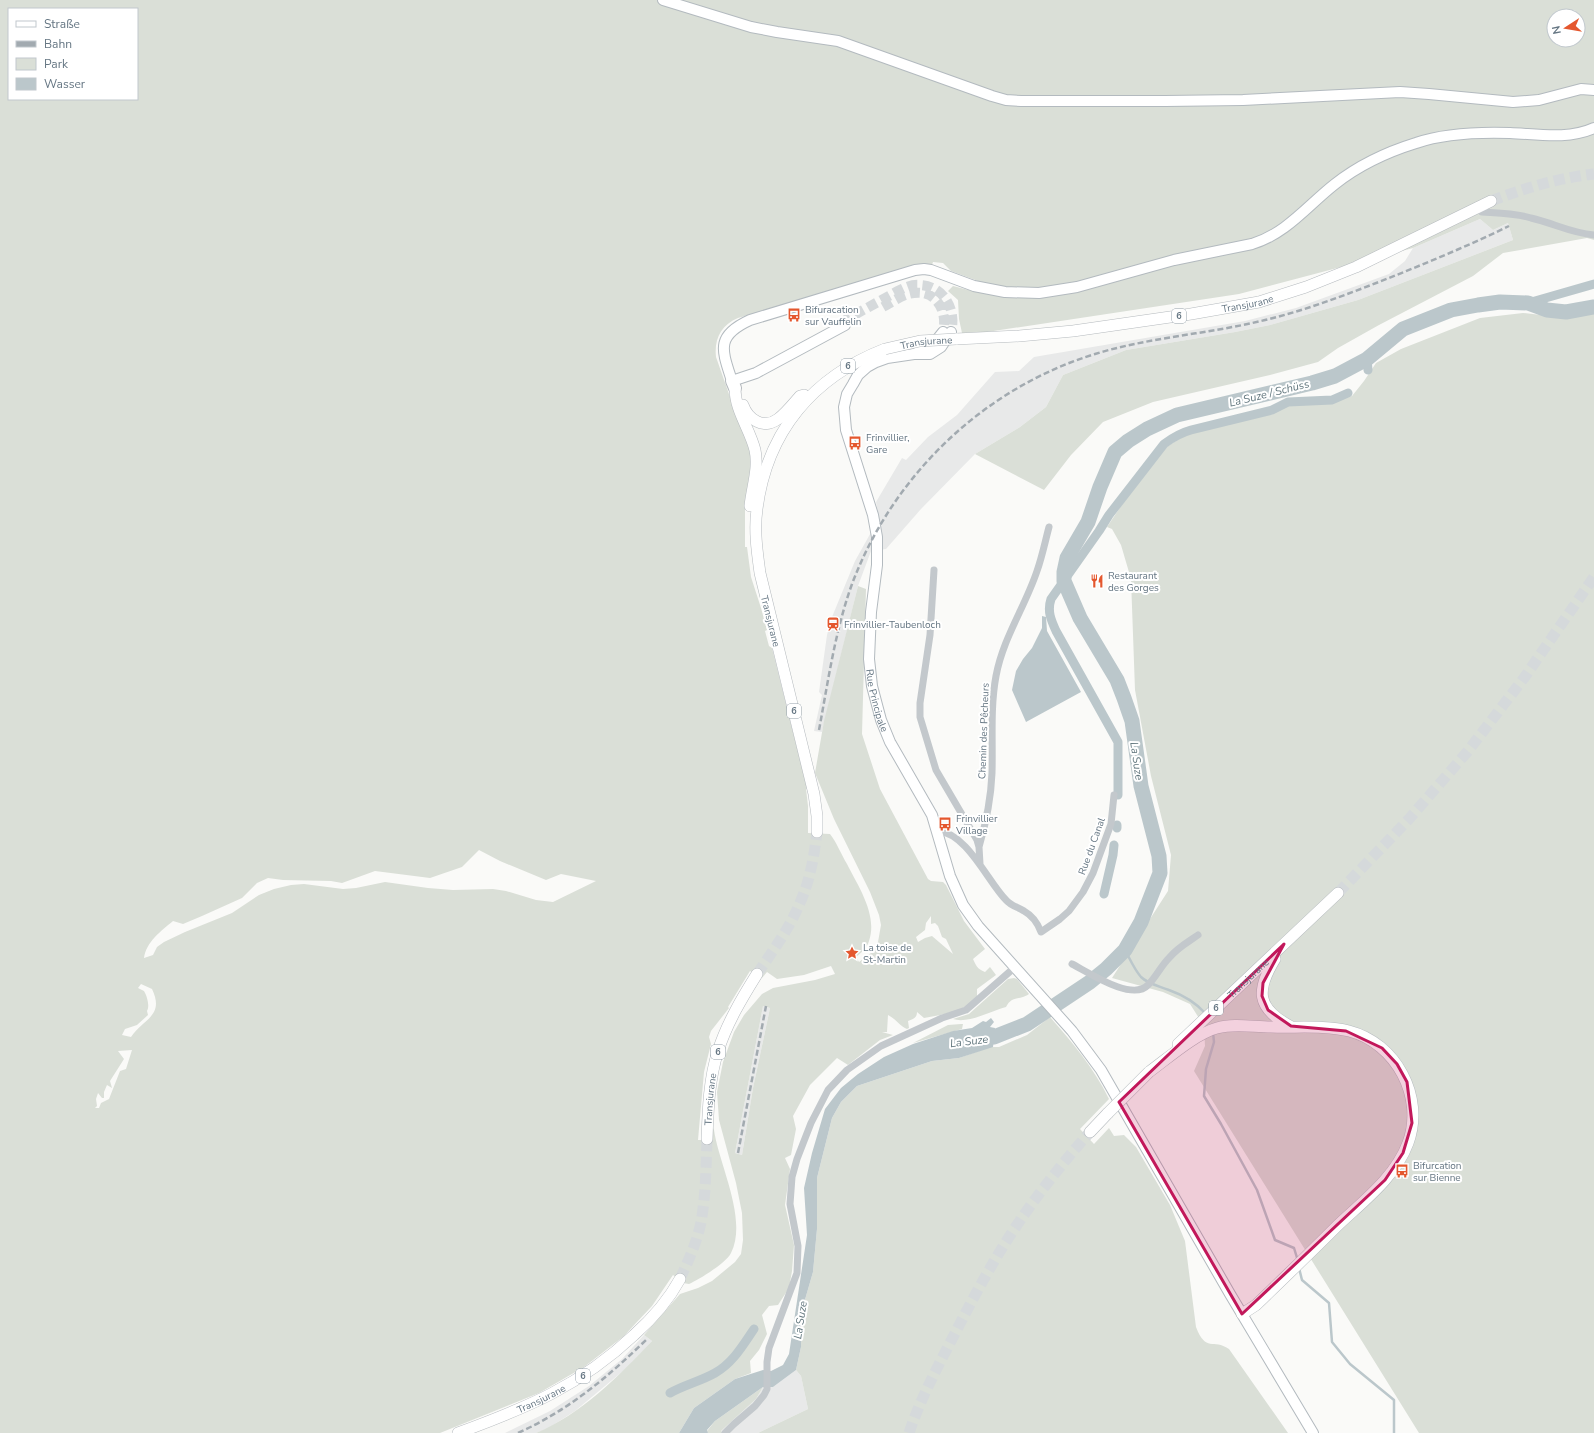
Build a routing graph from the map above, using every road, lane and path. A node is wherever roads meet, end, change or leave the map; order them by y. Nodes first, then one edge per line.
1 (663, 0) edge
2 (1594, 90) edge
3 (1594, 128) edge
4 (1491, 201) tunnel mouth
5 (1482, 212) dead end
6 (1594, 235) edge
7 (845, 325) tunnel mouth
8 (950, 334) junction
9 (734, 385) junction
10 (816, 390) junction
11 (1049, 527) dead end
12 (756, 536) junction
13 (934, 570) dead end
14 (1114, 795) dead end
15 (938, 831) junction
16 (817, 832) tunnel mouth
17 (979, 847) junction
18 (980, 864) junction
19 (1338, 893) tunnel mouth
20 (1198, 935) dead end
21 (1284, 944) junction
22 (1072, 964) dead end
23 (1017, 971) junction
24 (757, 974) tunnel mouth
25 (1291, 1026) junction
26 (1149, 1072) junction
27 (1092, 1129) tunnel mouth
28 (707, 1139) tunnel mouth
29 (680, 1279) tunnel mouth
30 (1242, 1314) junction
31 (458, 1433) edge
32 (725, 1433) edge
33 (1313, 1433) edge

1 - 2 street
3 - 9 street
4 - 8 main road, Transjurane / 6
5 - 6 street
7 - 9 street
8 - 10 main road, Transjurane / 6, bridge
8 - 15 street, Rue Principale
9 - 10 main road
9 - 12 main road
10 - 12 main road, Transjurane / 6
11 - 17 street, Chemin des Pêcheurs
12 - 16 main road, Transjurane / 6
13 - 17 street
14 - 18 street, Rue du Canal
15 - 18 street
15 - 23 street, Rue Principale
17 - 18 street
19 - 21 main road, Transjurane / 6
20 - 22 street
21 - 25 main road
21 - 26 main road, Transjurane / 6
23 - 30 street, Rue Principale
23 - 32 street
24 - 28 main road, Transjurane / 6
25 - 26 main road
25 - 30 main road
26 - 27 main road, Transjurane / 6, bridge
29 - 31 main road, Transjurane / 6
30 - 33 street, Rue Principale

